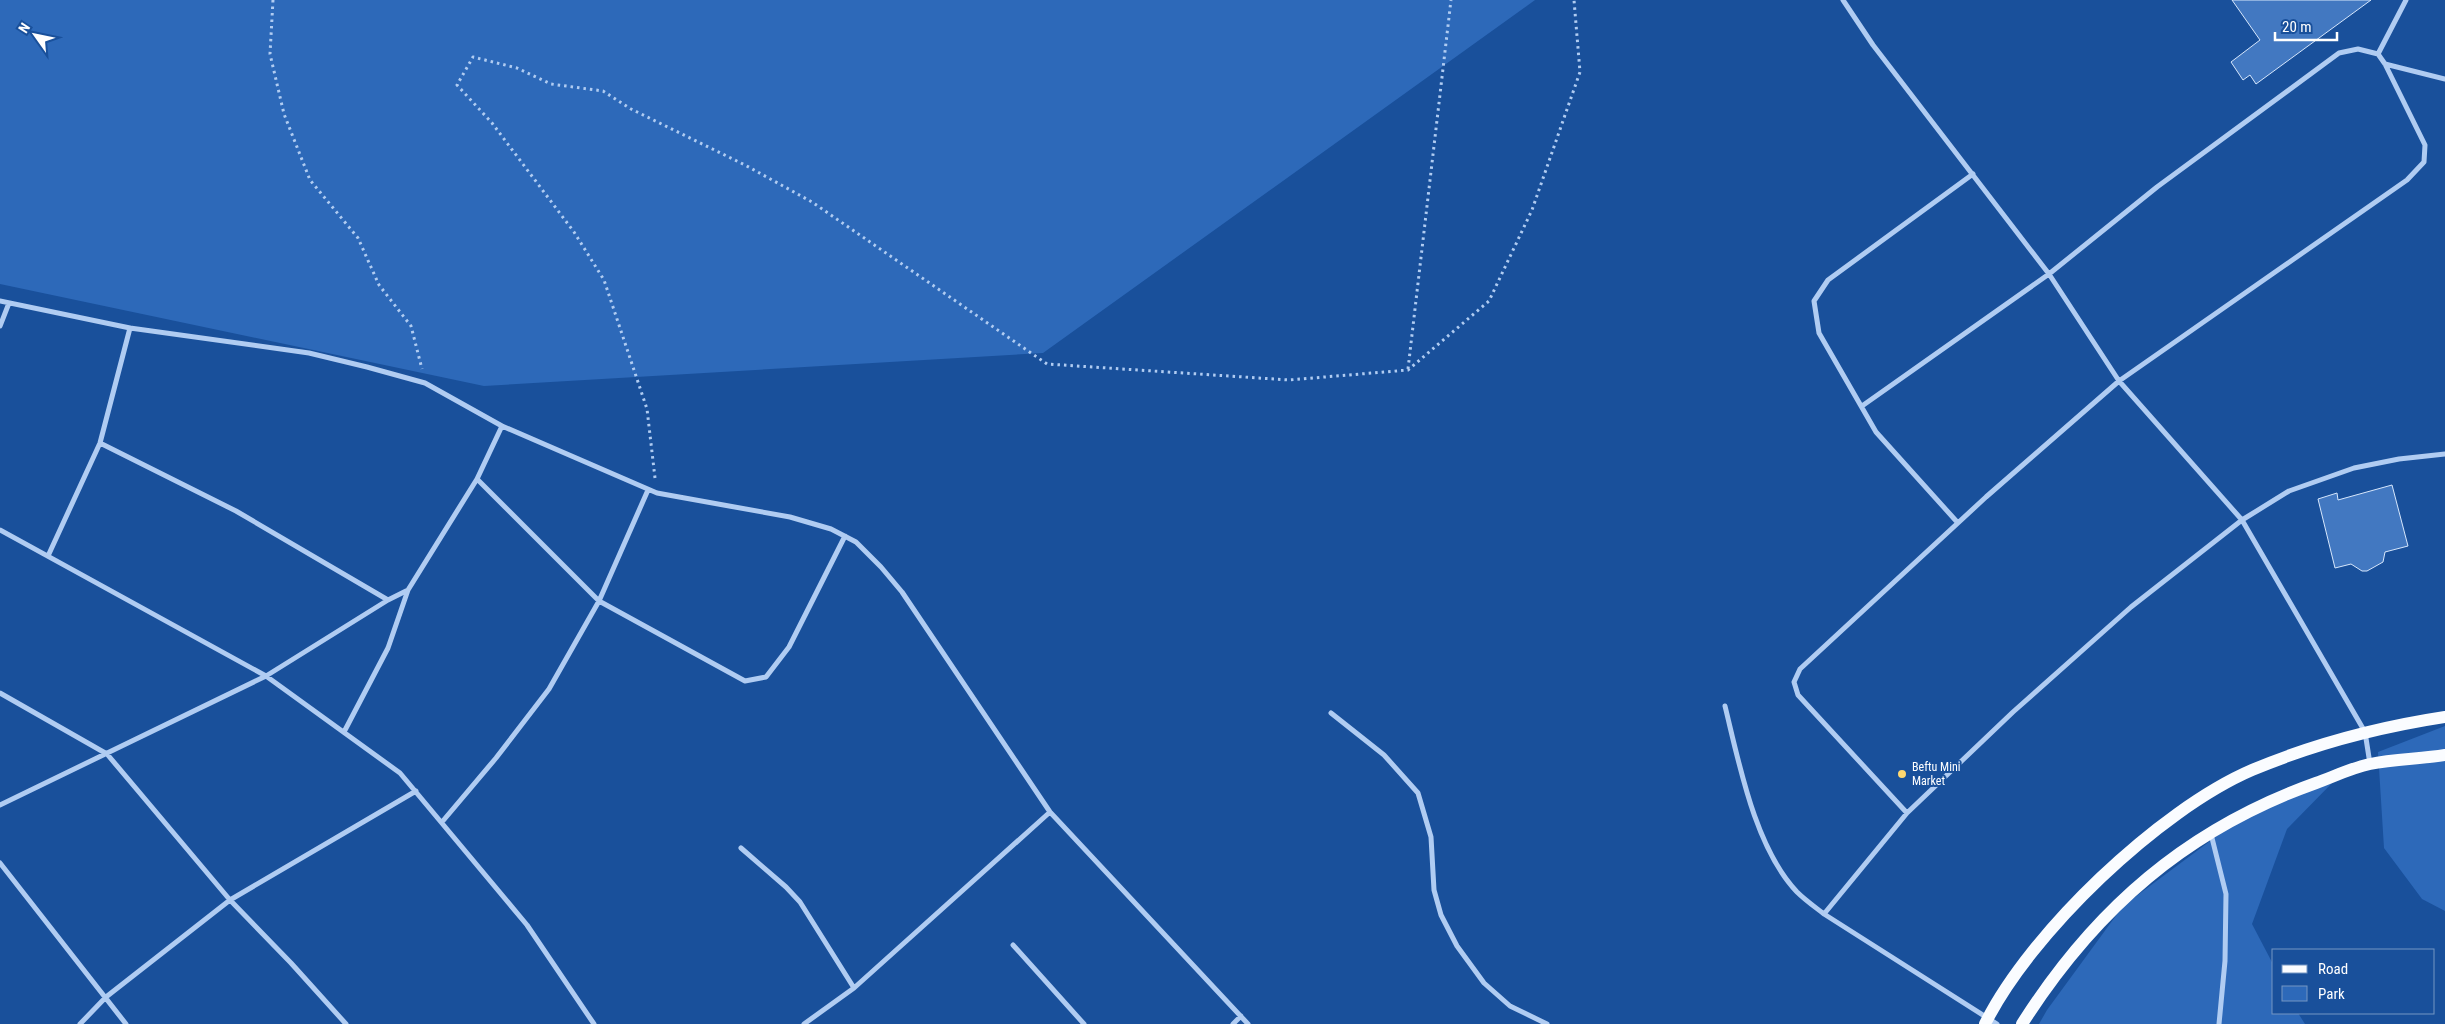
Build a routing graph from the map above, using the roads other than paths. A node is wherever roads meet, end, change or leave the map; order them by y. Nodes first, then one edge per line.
1 (1842, 0) edge
2 (2406, 0) edge
3 (2378, 54) junction
4 (2385, 64) junction
5 (2445, 79) edge
6 (1973, 174) junction
7 (2049, 274) junction
8 (0, 301) edge
9 (9, 303) junction
10 (0, 326) edge
11 (130, 328) junction
12 (2119, 381) junction
13 (1862, 406) junction
14 (502, 426) junction
15 (100, 443) junction
16 (2445, 454) edge
17 (477, 479) junction
18 (648, 490) junction
19 (2242, 520) junction
20 (1958, 523) junction
21 (0, 530) edge
22 (845, 536) junction
23 (48, 556) junction
24 (408, 590) junction
25 (388, 600) junction
26 (599, 601) junction
27 (266, 676) junction
28 (0, 693) edge
29 (1725, 706) dead end
30 (1331, 713) dead end
31 (2445, 717) edge
32 (344, 732) junction
33 (2365, 732) junction
34 (107, 754) junction
35 (2445, 755) edge
36 (2370, 764) junction
37 (416, 791) junction
38 (0, 805) edge
39 (1050, 812) junction
40 (1907, 813) junction
41 (442, 822) junction
42 (2210, 832) junction
43 (741, 848) dead end
44 (0, 863) edge
45 (230, 900) junction
46 (1824, 914) junction
47 (1013, 945) dead end
48 (854, 988) junction
49 (106, 997) junction
50 (1240, 1016) junction
51 (1990, 1022) edge
52 (80, 1024) edge
53 (126, 1024) edge
54 (346, 1024) edge
55 (594, 1024) edge
56 (804, 1024) edge
57 (1084, 1024) edge
58 (1233, 1024) edge
59 (1248, 1024) edge
60 (1547, 1024) edge
61 (2022, 1024) edge
62 (2219, 1024) edge

1 - 6 street
2 - 3 street
3 - 4 street
3 - 7 street
4 - 5 street
4 - 12 street
6 - 7 street
6 - 13 street
7 - 12 street
7 - 13 street
8 - 9 street
9 - 10 street
9 - 11 street
11 - 14 street
11 - 15 street
12 - 19 street
12 - 20 street
13 - 20 street
14 - 17 street
14 - 18 street
15 - 23 street
15 - 25 street
16 - 19 street
17 - 24 street
17 - 26 street
18 - 22 street
18 - 26 street
19 - 33 street
19 - 40 street
20 - 40 street
21 - 23 street
22 - 26 street
22 - 39 street
23 - 27 street
24 - 25 street
24 - 32 street
25 - 27 street
26 - 41 street
27 - 32 street
27 - 34 street
28 - 34 street
29 - 46 street
30 - 60 street
31 - 33 main road
32 - 37 street
33 - 36 street
33 - 51 main road
34 - 38 street
34 - 45 street
35 - 36 main road
36 - 42 main road
37 - 41 street
37 - 45 street
39 - 48 street
39 - 50 street
40 - 46 street
41 - 55 street
42 - 61 main road
42 - 62 street
43 - 48 street
44 - 49 street
45 - 49 street
45 - 54 street
46 - 51 street
47 - 57 street
48 - 56 street
49 - 52 street
49 - 53 street
50 - 58 street
50 - 59 street

